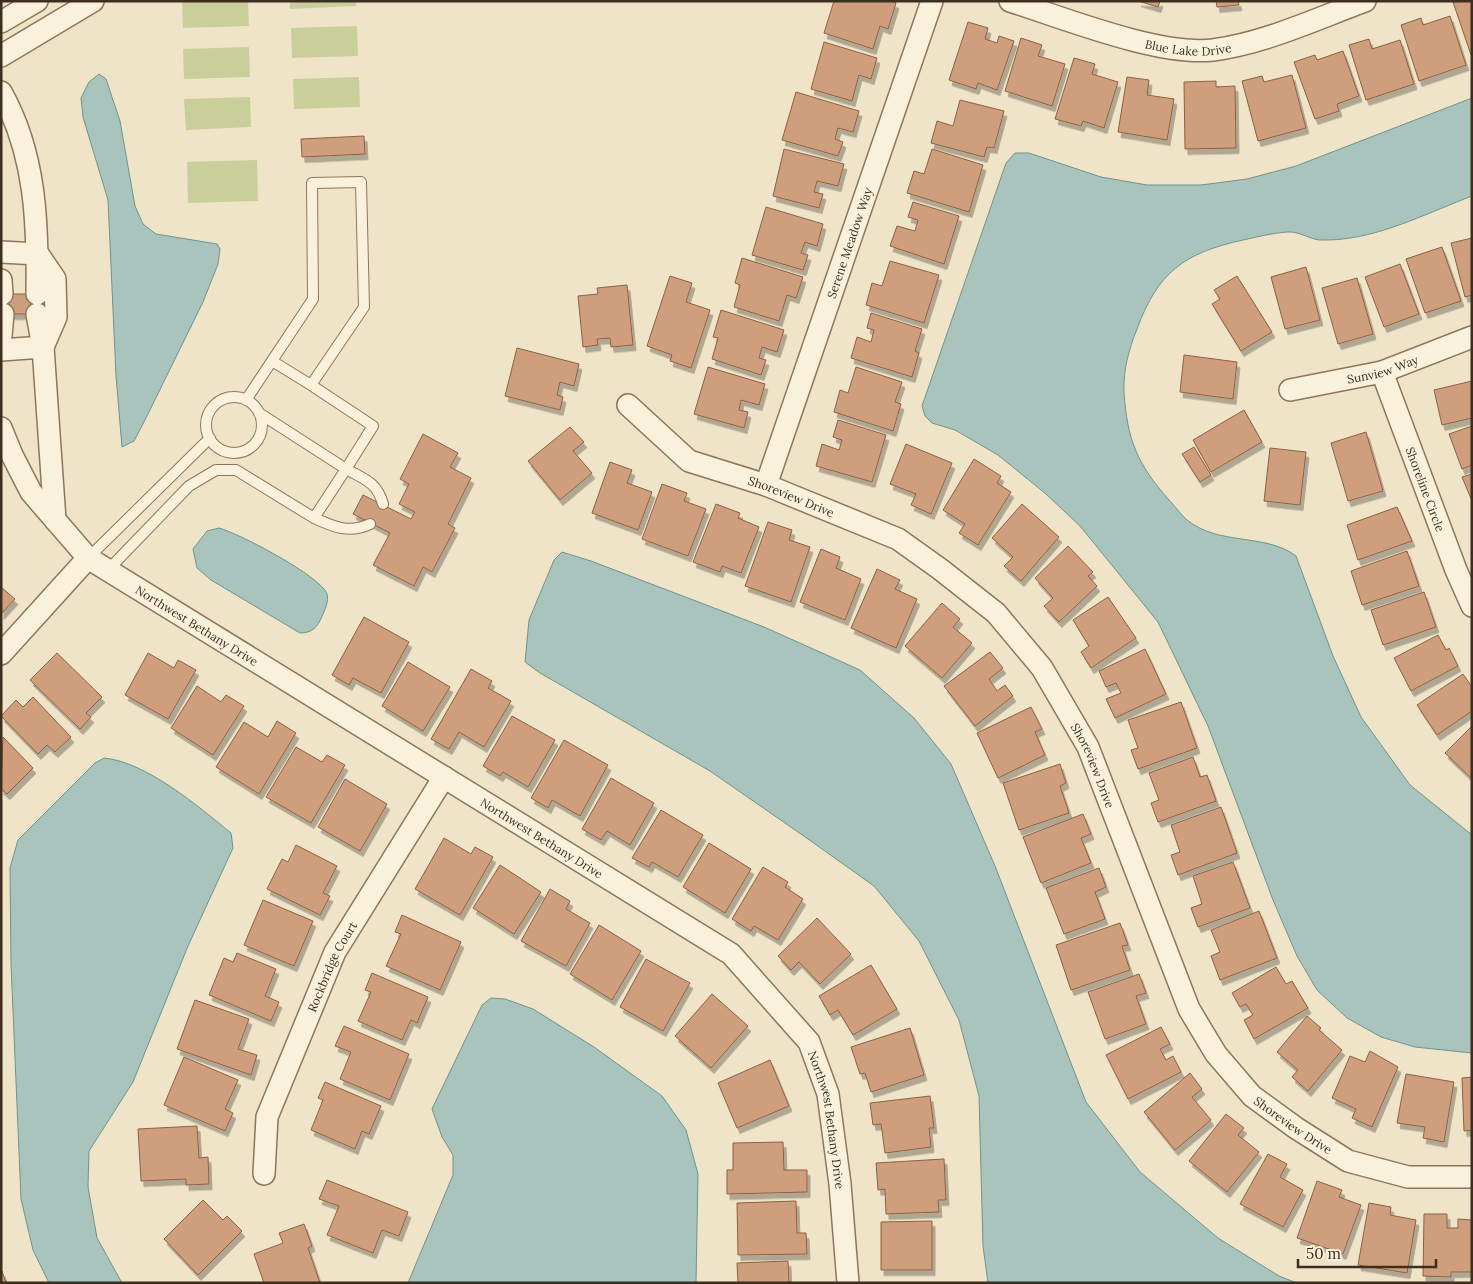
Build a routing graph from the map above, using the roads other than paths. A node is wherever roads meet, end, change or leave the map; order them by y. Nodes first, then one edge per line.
1 (37, 1) edge
2 (93, 1) edge
3 (932, 1) edge
4 (1010, 1) edge
5 (1365, 1) edge
6 (1, 22) edge
7 (1, 56) edge
8 (1, 92) edge
9 (1, 252) edge
10 (38, 254) junction
11 (2, 296) edge
12 (1, 336) edge
13 (1472, 337) edge
14 (43, 347) junction
15 (1, 350) edge
16 (272, 361) junction
17 (1382, 372) junction
18 (311, 385) junction
19 (1290, 390) dead end
20 (246, 400) junction
21 (628, 405) dead end
22 (259, 413) junction
23 (1, 428) edge
24 (210, 438) junction
25 (233, 453) junction
26 (346, 469) junction
27 (236, 470) junction
28 (766, 485) junction
29 (382, 504) dead end
30 (314, 518) junction
31 (55, 520) junction
32 (370, 524) dead end
33 (88, 558) junction
34 (108, 570) junction
35 (1472, 606) edge
36 (1, 654) edge
37 (444, 778) junction
38 (264, 1174) dead end
39 (1472, 1177) edge
40 (848, 1283) edge

1 - 6 street
2 - 7 street
3 - 28 street, Serene Meadow Way
4 - 5 street, Blue Lake Drive
8 - 10 street
9 - 10 street
10 - 14 street
10 - 14 street
11 - 12 street
13 - 17 street, Sunview Way
14 - 15 street
14 - 31 street
16 - 18 lane
16 - 18 lane
16 - 20 lane
17 - 19 street, Sunview Way
17 - 35 street, Shoreline Circle
18 - 26 lane
20 - 22 lane
20 - 24 lane
21 - 28 street, Shoreview Drive
22 - 25 lane
22 - 26 lane
23 - 31 street, Northwest Bethany Drive
24 - 25 lane
24 - 33 lane
25 - 27 lane
26 - 29 lane
26 - 30 lane
27 - 30 lane
27 - 34 lane
28 - 39 street, Shoreview Drive
30 - 32 lane
31 - 33 street, Northwest Bethany Drive
33 - 34 street, Northwest Bethany Drive
33 - 36 street
34 - 37 street, Northwest Bethany Drive
37 - 38 street, Rockbridge Court
37 - 40 street, Northwest Bethany Drive

